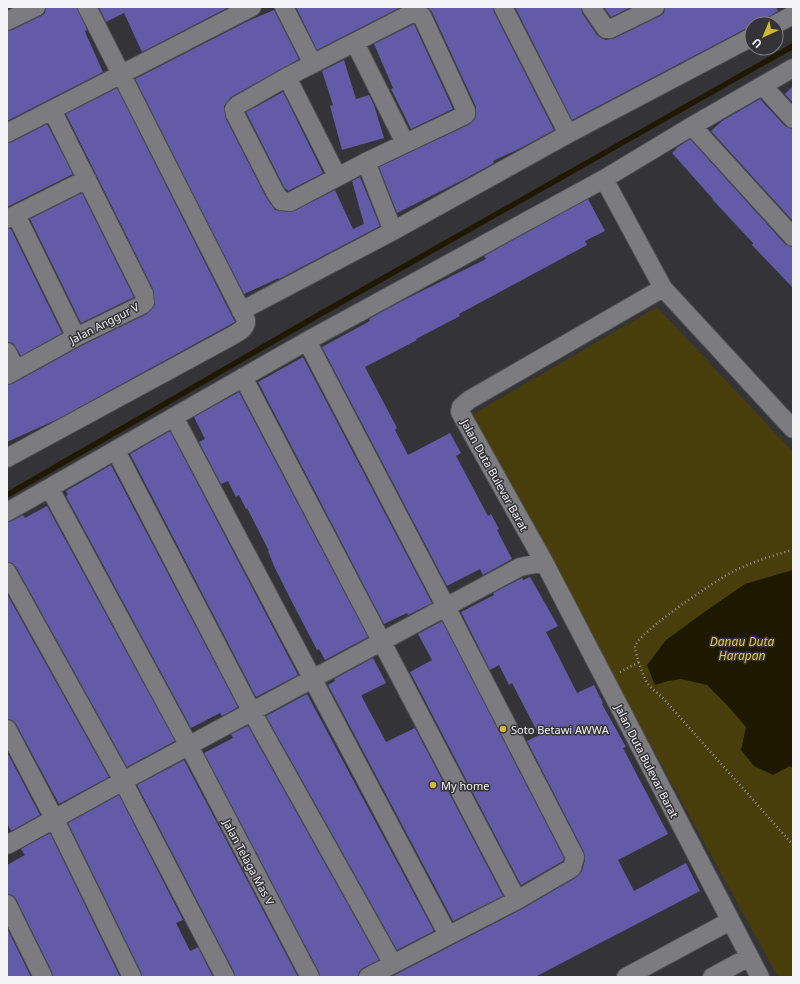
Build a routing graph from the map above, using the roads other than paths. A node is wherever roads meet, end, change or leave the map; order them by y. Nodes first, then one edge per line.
1 (36, 7) edge
2 (87, 7) edge
3 (252, 7) edge
4 (284, 7) edge
5 (503, 7) edge
6 (591, 7) edge
7 (655, 7) edge
8 (793, 15) edge
9 (784, 20) edge
10 (7, 21) edge
11 (744, 41) edge
12 (355, 43) junction
13 (313, 64) junction
14 (793, 68) edge
15 (121, 75) junction
16 (287, 77) junction
17 (763, 86) junction
18 (52, 110) junction
19 (793, 119) edge
20 (692, 126) junction
21 (7, 133) edge
22 (568, 134) junction
23 (405, 143) junction
24 (366, 162) junction
25 (338, 176) junction
26 (87, 179) junction
27 (604, 179) junction
28 (11, 217) edge
29 (394, 231) junction
30 (793, 237) edge
31 (663, 288) junction
32 (241, 311) junction
33 (76, 337) junction
34 (307, 341) junction
35 (7, 352) edge
36 (12, 372) edge
37 (244, 377) junction
38 (174, 417) junction
39 (793, 429) edge
40 (116, 451) junction
41 (7, 458) edge
42 (50, 489) junction
43 (7, 512) edge
44 (544, 562) junction
45 (7, 572) edge
46 (446, 607) junction
47 (382, 642) junction
48 (312, 680) junction
49 (252, 712) junction
50 (7, 728) edge
51 (189, 746) junction
52 (123, 781) junction
53 (55, 820) junction
54 (7, 846) edge
55 (517, 900) junction
56 (7, 904) edge
57 (730, 921) junction
58 (448, 935) junction
59 (749, 957) junction
60 (392, 964) junction
61 (43, 977) edge
62 (132, 977) edge
63 (225, 977) edge
64 (310, 977) edge
65 (368, 977) edge
66 (626, 977) edge
67 (712, 977) edge
68 (760, 977) edge

1 - 10 street
2 - 15 street
3 - 15 street
4 - 13 street
5 - 22 street
6 - 7 street
8 - 9 street
11 - 22 street
12 - 13 street
12 - 23 street
12 - 23 street
13 - 16 street
14 - 17 street
15 - 18 street
15 - 32 street
16 - 25 street
16 - 25 street
17 - 19 street
17 - 20 street
18 - 21 street
18 - 26 street
20 - 27 street
20 - 30 street
22 - 29 street
23 - 24 street
24 - 25 street
24 - 29 street
26 - 28 street
26 - 33 street, Jalan Anggur V
27 - 31 street
27 - 34 street
28 - 33 street
29 - 32 street
31 - 39 street
31 - 44 street, Jalan Duta Bulevar Barat
32 - 41 street
33 - 36 street, Jalan Anggur V
34 - 37 street
34 - 46 street
35 - 36 street
37 - 38 street
37 - 47 street
38 - 40 street
38 - 48 street
40 - 42 street
40 - 49 street
42 - 43 street
42 - 51 street, Jalan Telaga Mas V
44 - 46 street
44 - 57 street, Jalan Duta Bulevar Barat
45 - 52 street
46 - 47 street
46 - 55 street
47 - 48 street
47 - 55 street
48 - 49 street
48 - 58 street
49 - 51 street
49 - 60 street
50 - 53 street
51 - 52 street
51 - 64 street, Jalan Telaga Mas V
52 - 53 street
52 - 63 street
53 - 54 street
53 - 62 street
55 - 58 street
56 - 61 street
57 - 59 street, Jalan Duta Bulevar Barat
57 - 66 street
58 - 60 street
59 - 67 street
59 - 68 street, Jalan Duta Bulevar Barat
60 - 65 street

